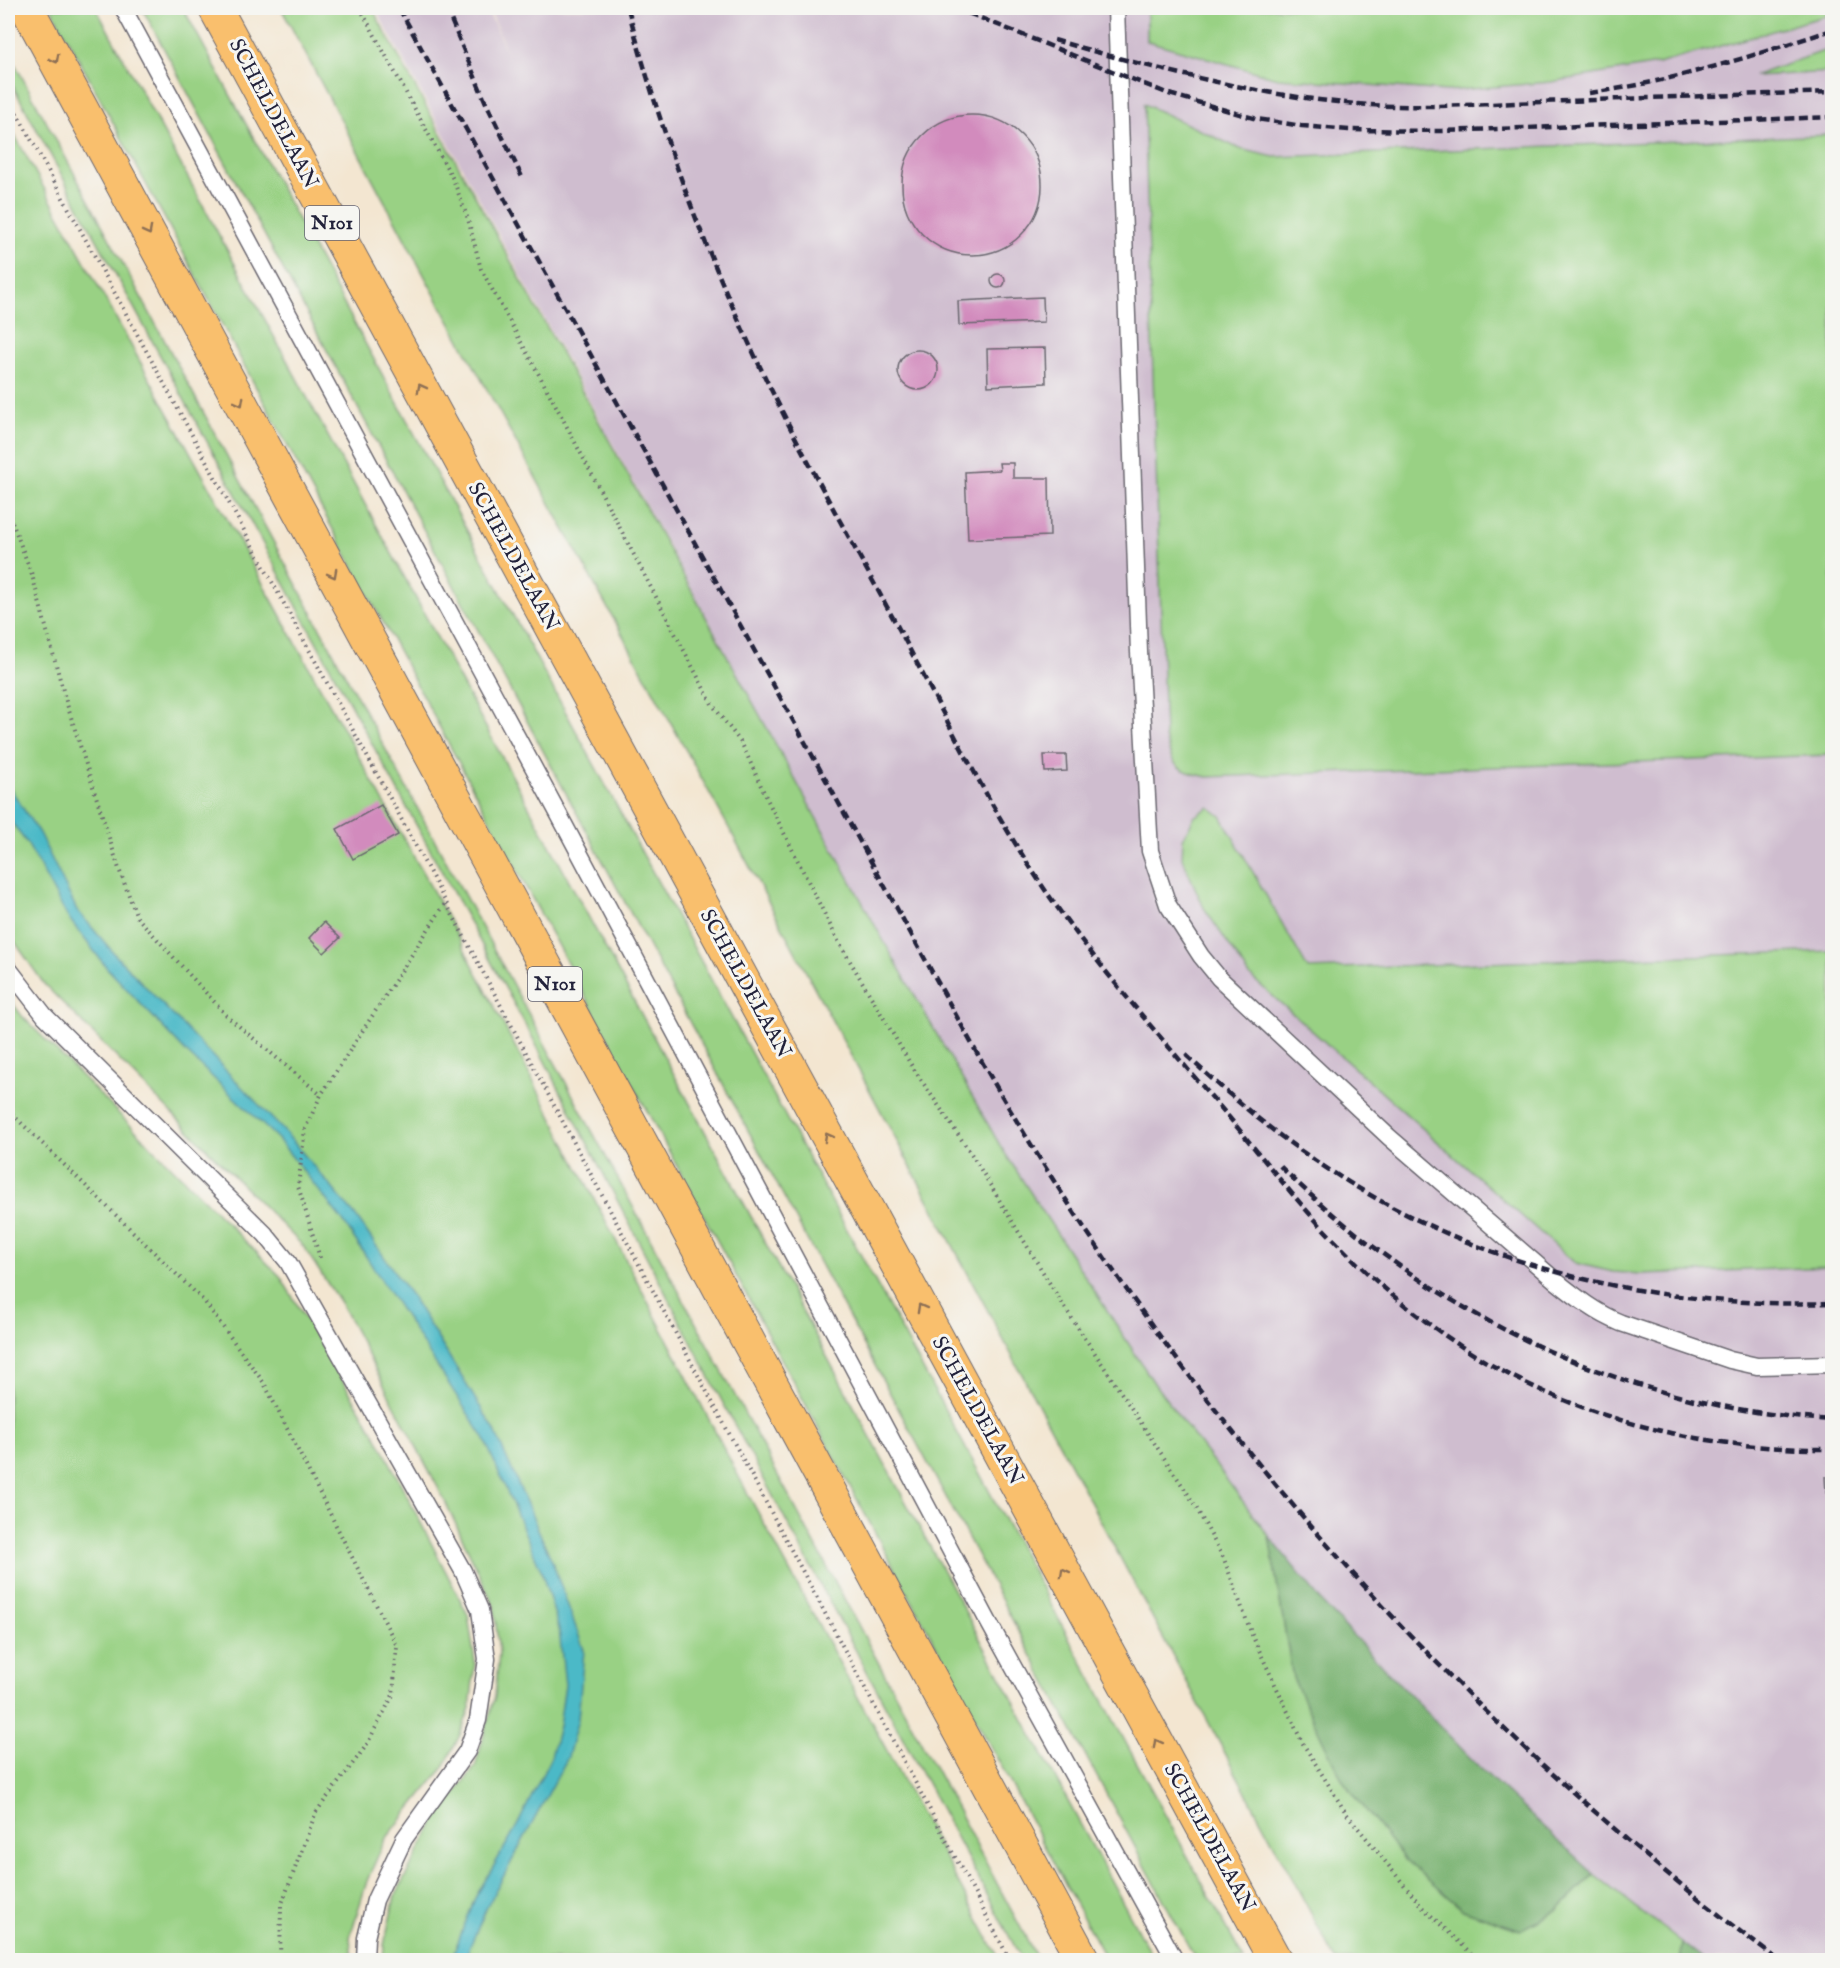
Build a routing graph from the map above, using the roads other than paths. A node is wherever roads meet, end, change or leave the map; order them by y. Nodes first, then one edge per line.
1 (27, 8) edge
2 (123, 8) edge
3 (215, 8) edge
4 (1116, 8) edge
5 (8, 968) edge
6 (1833, 1364) edge
7 (365, 1960) edge
8 (1083, 1960) edge
9 (1175, 1960) edge
10 (1275, 1960) edge

1 -> 8 main road, N101
2 - 9 lane
10 -> 3 main road, SCHELDELAAN / N101
4 - 6 lane
5 - 7 lane

